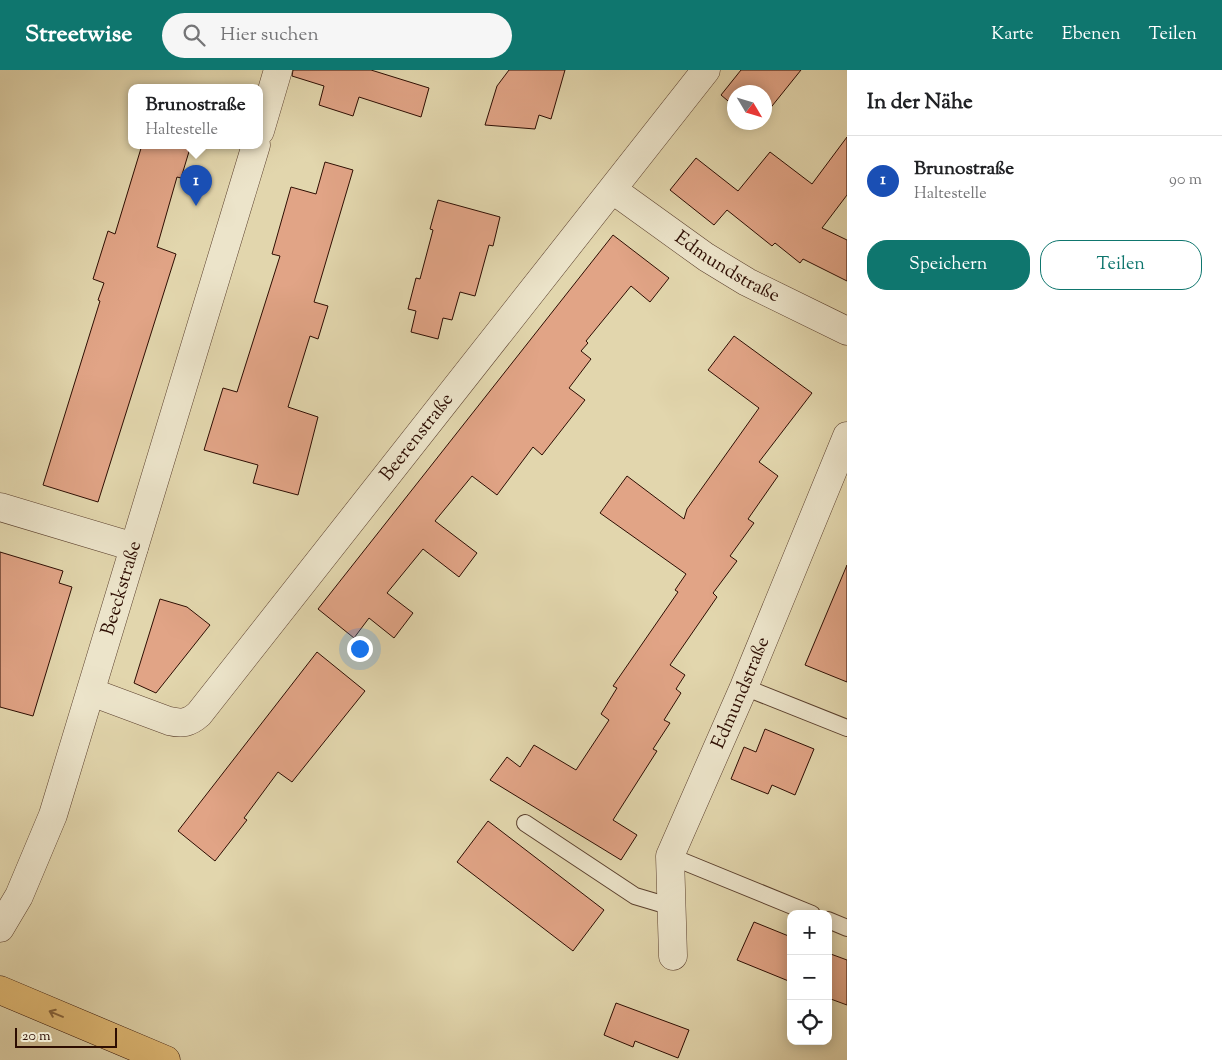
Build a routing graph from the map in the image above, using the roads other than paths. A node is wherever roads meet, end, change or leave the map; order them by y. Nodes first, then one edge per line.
1 (278, 70) edge
2 (706, 70) edge
3 (263, 121) edge
4 (255, 149) edge
5 (613, 190) junction
6 (847, 331) edge
7 (847, 436) edge
8 (0, 507) edge
9 (134, 547) junction
10 (744, 687) junction
11 (91, 692) junction
12 (847, 728) edge
13 (525, 823) dead end
14 (670, 856) junction
15 (672, 907) junction
16 (802, 910) edge
17 (832, 922) edge
18 (0, 928) edge
19 (847, 928) edge
20 (673, 956) dead end
21 (2, 991) edge
22 (166, 1060) edge

1 - 3 street
2 - 5 street, Beerenstraße
4 - 9 street, Beeckstraße
5 - 6 street, Edmundstraße
5 - 11 street, Beerenstraße
7 - 10 street, Edmundstraße
8 - 9 street
9 - 11 street, Beeckstraße
10 - 12 lane
10 - 14 street, Edmundstraße
11 - 18 street, Beeckstraße
13 - 15 lane
14 - 15 street, Edmundstraße
14 - 16 lane
15 - 20 street, Edmundstraße
17 - 19 lane
22 -> 21 highway

